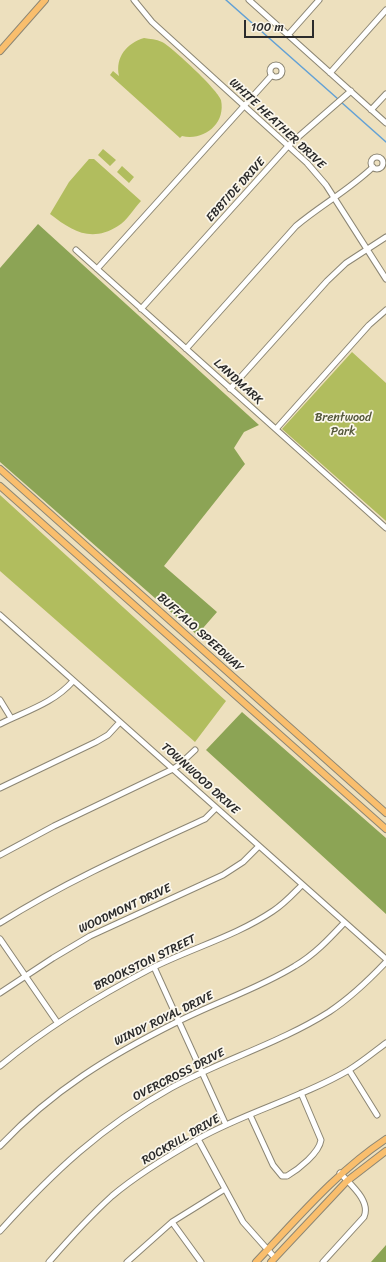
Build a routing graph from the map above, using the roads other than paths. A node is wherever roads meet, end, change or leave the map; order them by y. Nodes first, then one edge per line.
1 (45, 0) edge
2 (134, 0) edge
3 (249, 0) edge
4 (319, 0) edge
5 (386, 10) edge
6 (288, 35) junction
7 (0, 51) edge
8 (330, 73) junction
9 (272, 75) dead end
10 (351, 91) junction
11 (386, 94) edge
12 (244, 105) junction
13 (372, 110) junction
14 (386, 123) edge
15 (289, 145) junction
16 (373, 167) dead end
17 (334, 198) junction
18 (386, 237) edge
19 (367, 249) junction
20 (76, 250) dead end
21 (97, 269) junction
22 (386, 279) edge
23 (141, 309) junction
24 (386, 310) edge
25 (186, 349) junction
26 (230, 389) junction
27 (276, 429) junction
28 (0, 469) edge
29 (0, 486) edge
30 (44, 508) junction
31 (35, 517) junction
32 (386, 528) edge
33 (102, 560) junction
34 (94, 569) junction
35 (158, 610) junction
36 (0, 615) edge
37 (150, 620) junction
38 (214, 660) junction
39 (206, 670) junction
40 (73, 681) junction
41 (0, 700) edge
42 (271, 711) junction
43 (10, 718) junction
44 (263, 720) junction
45 (120, 722) junction
46 (0, 724) edge
47 (195, 750) dead end
48 (327, 761) junction
49 (173, 769) junction
50 (319, 770) junction
51 (0, 788) edge
52 (216, 808) junction
53 (385, 812) edge
54 (376, 820) junction
55 (386, 829) edge
56 (259, 846) junction
57 (0, 856) edge
58 (302, 885) junction
59 (0, 923) edge
60 (344, 923) junction
61 (0, 939) edge
62 (386, 959) edge
63 (386, 962) edge
64 (154, 967) junction
65 (25, 976) junction
66 (0, 993) edge
67 (178, 1021) junction
68 (57, 1022) junction
69 (386, 1043) edge
70 (0, 1066) edge
71 (349, 1070) junction
72 (201, 1072) junction
73 (301, 1093) junction
74 (250, 1115) junction
75 (377, 1115) dead end
76 (226, 1125) junction
77 (198, 1139) junction
78 (386, 1139) edge
79 (0, 1146) edge
80 (386, 1151) edge
81 (340, 1173) junction
82 (347, 1181) junction
83 (225, 1189) junction
84 (172, 1222) junction
85 (0, 1231) edge
86 (267, 1250) junction
87 (273, 1260) edge
88 (49, 1262) edge
89 (127, 1262) edge
90 (201, 1262) edge
91 (256, 1262) edge
92 (323, 1262) edge

1 - 7 main road
2 - 12 street, WHITE HEATHER DRIVE
3 - 6 street
4 - 6 street
5 - 8 street
6 - 8 street
8 - 10 street
9 - 12 street
10 - 13 street
10 - 15 street, EBBTIDE DRIVE
11 - 13 street
12 - 15 street, WHITE HEATHER DRIVE
12 - 21 street
13 - 14 street
15 - 17 street, WHITE HEATHER DRIVE
15 - 23 street, EBBTIDE DRIVE
16 - 17 street
17 - 19 street, WHITE HEATHER DRIVE
17 - 25 street
18 - 19 street
19 - 22 street, WHITE HEATHER DRIVE
19 - 26 street
20 - 21 street, LANDMARK
21 - 23 street, LANDMARK
23 - 25 street, LANDMARK
24 - 27 street
25 - 26 street, LANDMARK
26 - 27 street, LANDMARK
27 - 32 street, LANDMARK
28 - 30 main road, BUFFALO SPEEDWAY
29 - 31 main road, BUFFALO SPEEDWAY
30 - 31 main road
30 - 33 main road, BUFFALO SPEEDWAY
31 - 34 main road, BUFFALO SPEEDWAY
33 - 34 main road
33 - 35 main road, BUFFALO SPEEDWAY
34 - 37 main road, BUFFALO SPEEDWAY
35 - 37 main road
35 - 38 main road, BUFFALO SPEEDWAY
36 - 40 street, TOWNWOOD DRIVE
37 - 39 main road, BUFFALO SPEEDWAY
38 - 39 main road
38 - 42 main road, BUFFALO SPEEDWAY
39 - 44 main road, BUFFALO SPEEDWAY
40 - 43 street
40 - 45 street, TOWNWOOD DRIVE
41 - 43 street
42 - 44 main road
42 - 48 main road, BUFFALO SPEEDWAY
43 - 46 street
44 - 50 main road, BUFFALO SPEEDWAY
45 - 49 street, TOWNWOOD DRIVE
45 - 51 street
47 - 49 street
48 - 50 main road
48 - 53 main road, BUFFALO SPEEDWAY
49 - 52 street, TOWNWOOD DRIVE
49 - 57 street
50 - 54 main road, BUFFALO SPEEDWAY
52 - 56 street, TOWNWOOD DRIVE
52 - 59 street
53 - 54 main road
54 - 55 main road, BUFFALO SPEEDWAY
56 - 58 street, TOWNWOOD DRIVE
56 - 65 street, WOODMONT DRIVE
58 - 60 street, TOWNWOOD DRIVE
58 - 64 street, BROOKSTON STREET
60 - 62 street, TOWNWOOD DRIVE
60 - 67 street, WINDY ROYAL DRIVE
61 - 65 street
63 - 72 street, OVERCROSS DRIVE
64 - 67 street
64 - 68 street, BROOKSTON STREET
65 - 66 street, WOODMONT DRIVE
65 - 68 street
67 - 72 street
67 - 79 street, WINDY ROYAL DRIVE
68 - 70 street, BROOKSTON STREET
69 - 71 street, ROCKRILL DRIVE
71 - 73 street, ROCKRILL DRIVE
71 - 75 street
72 - 76 street
72 - 85 street, OVERCROSS DRIVE
73 - 74 street, ROCKRILL DRIVE
73 - 74 street
74 - 76 street, ROCKRILL DRIVE
76 - 77 street, ROCKRILL DRIVE
77 - 83 street
77 - 88 street, ROCKRILL DRIVE
78 - 81 main road
80 - 82 main road
81 - 82 street
81 - 86 main road
82 - 87 main road
82 - 92 street
83 - 84 street
83 - 86 street
84 - 89 street
84 - 90 street
86 - 87 street
86 - 91 main road

